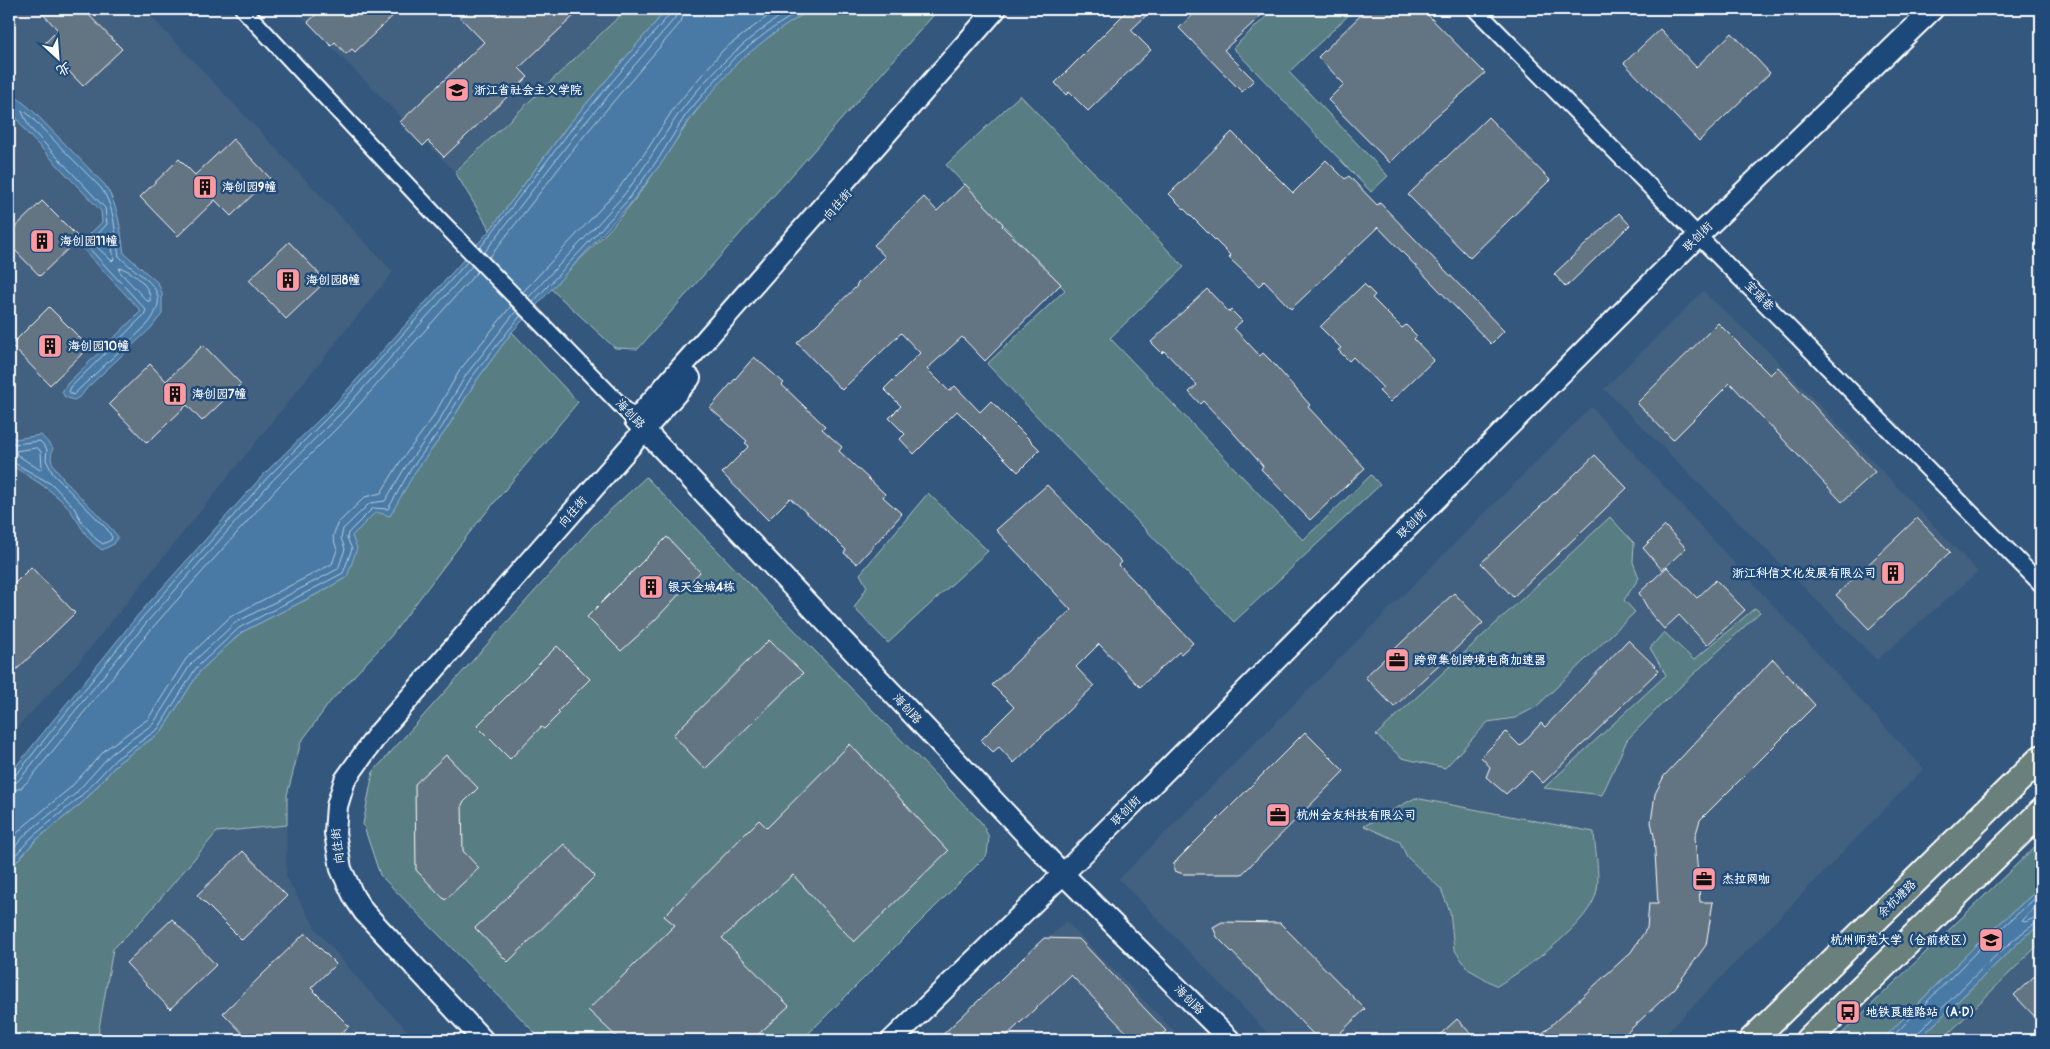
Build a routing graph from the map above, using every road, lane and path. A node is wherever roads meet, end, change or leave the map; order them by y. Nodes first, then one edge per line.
1 (243, 9) edge
2 (996, 9) edge
3 (1011, 9) edge
4 (1475, 9) edge
5 (1933, 9) edge
6 (1699, 235) junction
7 (640, 425) junction
8 (2041, 584) edge
9 (2041, 758) edge
10 (2041, 812) edge
11 (1063, 874) junction
12 (483, 1040) edge
13 (892, 1040) edge
14 (1230, 1040) edge
15 (1752, 1040) edge
16 (1808, 1040) edge

1 - 7 street, 海创路
2 - 7 street, 向往街
3 - 7 street, 向往街
4 - 6 street, 宝瑞巷
5 - 6 street, 联创街
6 - 8 street, 宝瑞巷
6 - 11 street, 联创街
7 - 11 street, 海创路
7 - 12 street, 向往街
9 - 15 main road, 余杭塘路
10 - 16 main road
11 - 13 street, 联创街
11 - 14 street, 海创路

